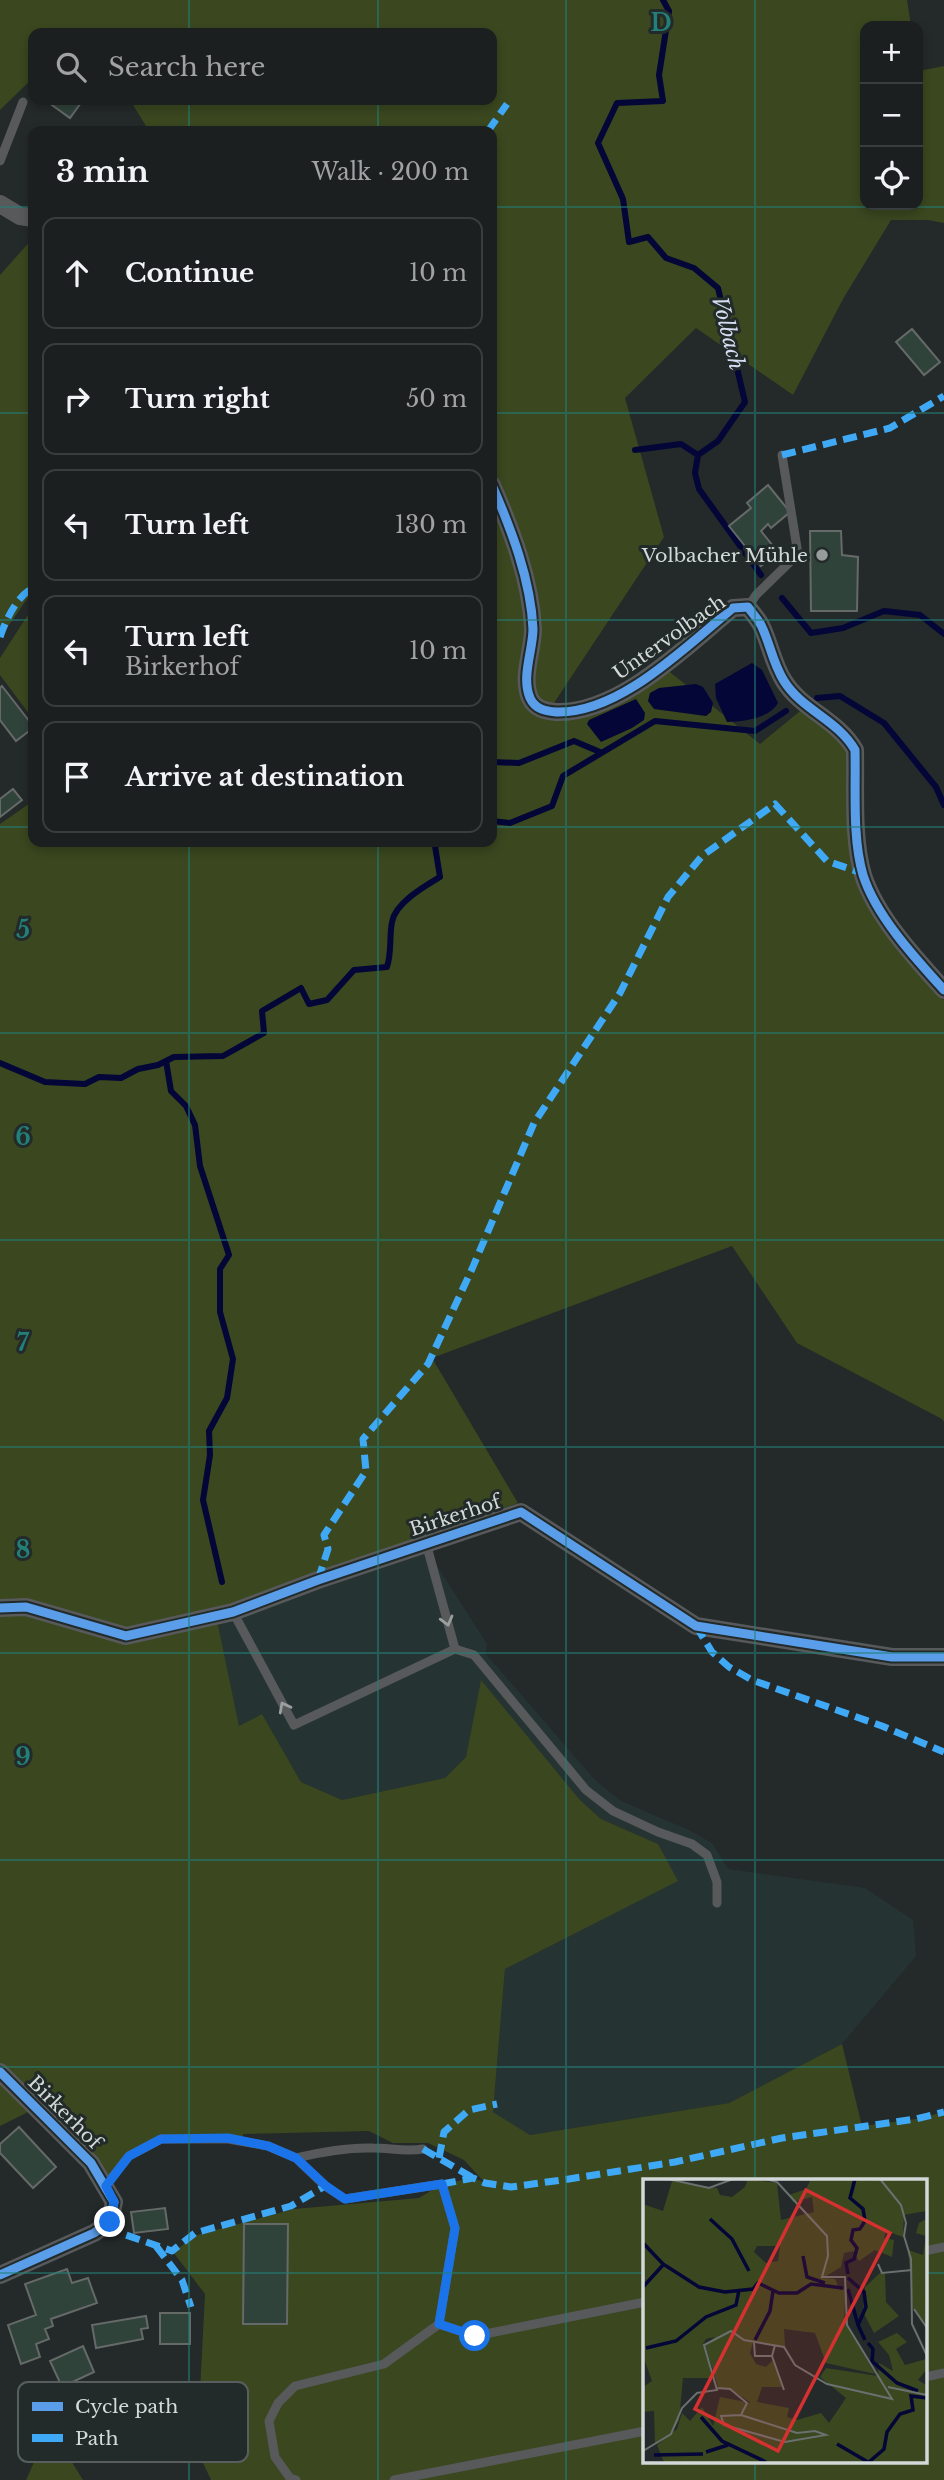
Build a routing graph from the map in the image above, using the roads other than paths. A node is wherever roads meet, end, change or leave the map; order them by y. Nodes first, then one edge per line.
1 (23, 102) dead end
2 (0, 161) edge
3 (0, 204) edge
4 (28, 217) edge
5 (782, 455) dead end
6 (497, 499) edge
7 (748, 607) junction
8 (944, 990) edge
9 (426, 1543) junction
10 (0, 1608) edge
11 (233, 1612) junction
12 (455, 1649) junction
13 (944, 1657) edge
14 (718, 1903) dead end
15 (0, 2072) edge
16 (423, 2149) dead end
17 (296, 2158) junction
18 (106, 2186) junction
19 (944, 2248) edge
20 (926, 2251) edge
21 (0, 2275) edge
22 (643, 2302) edge
23 (439, 2324) junction
24 (944, 2373) edge
25 (926, 2376) edge
26 (643, 2431) edge
27 (296, 2480) edge
28 (394, 2480) edge

1 - 2 lane
3 - 4 street
5 - 7 lane
6 - 7 street, Untervolbach
7 - 8 street, Untervolbach
9 - 11 street, Birkerhof
9 -> 12 lane
9 - 13 street, Birkerhof
10 - 11 street, Birkerhof
12 -> 11 lane
12 - 14 lane
15 - 18 street, Birkerhof
16 - 17 lane
17 - 18 lane
17 - 23 lane
18 - 21 street, Birkerhof
19 - 20 lane
22 - 23 lane
23 - 27 lane
24 - 25 lane
26 - 28 lane

